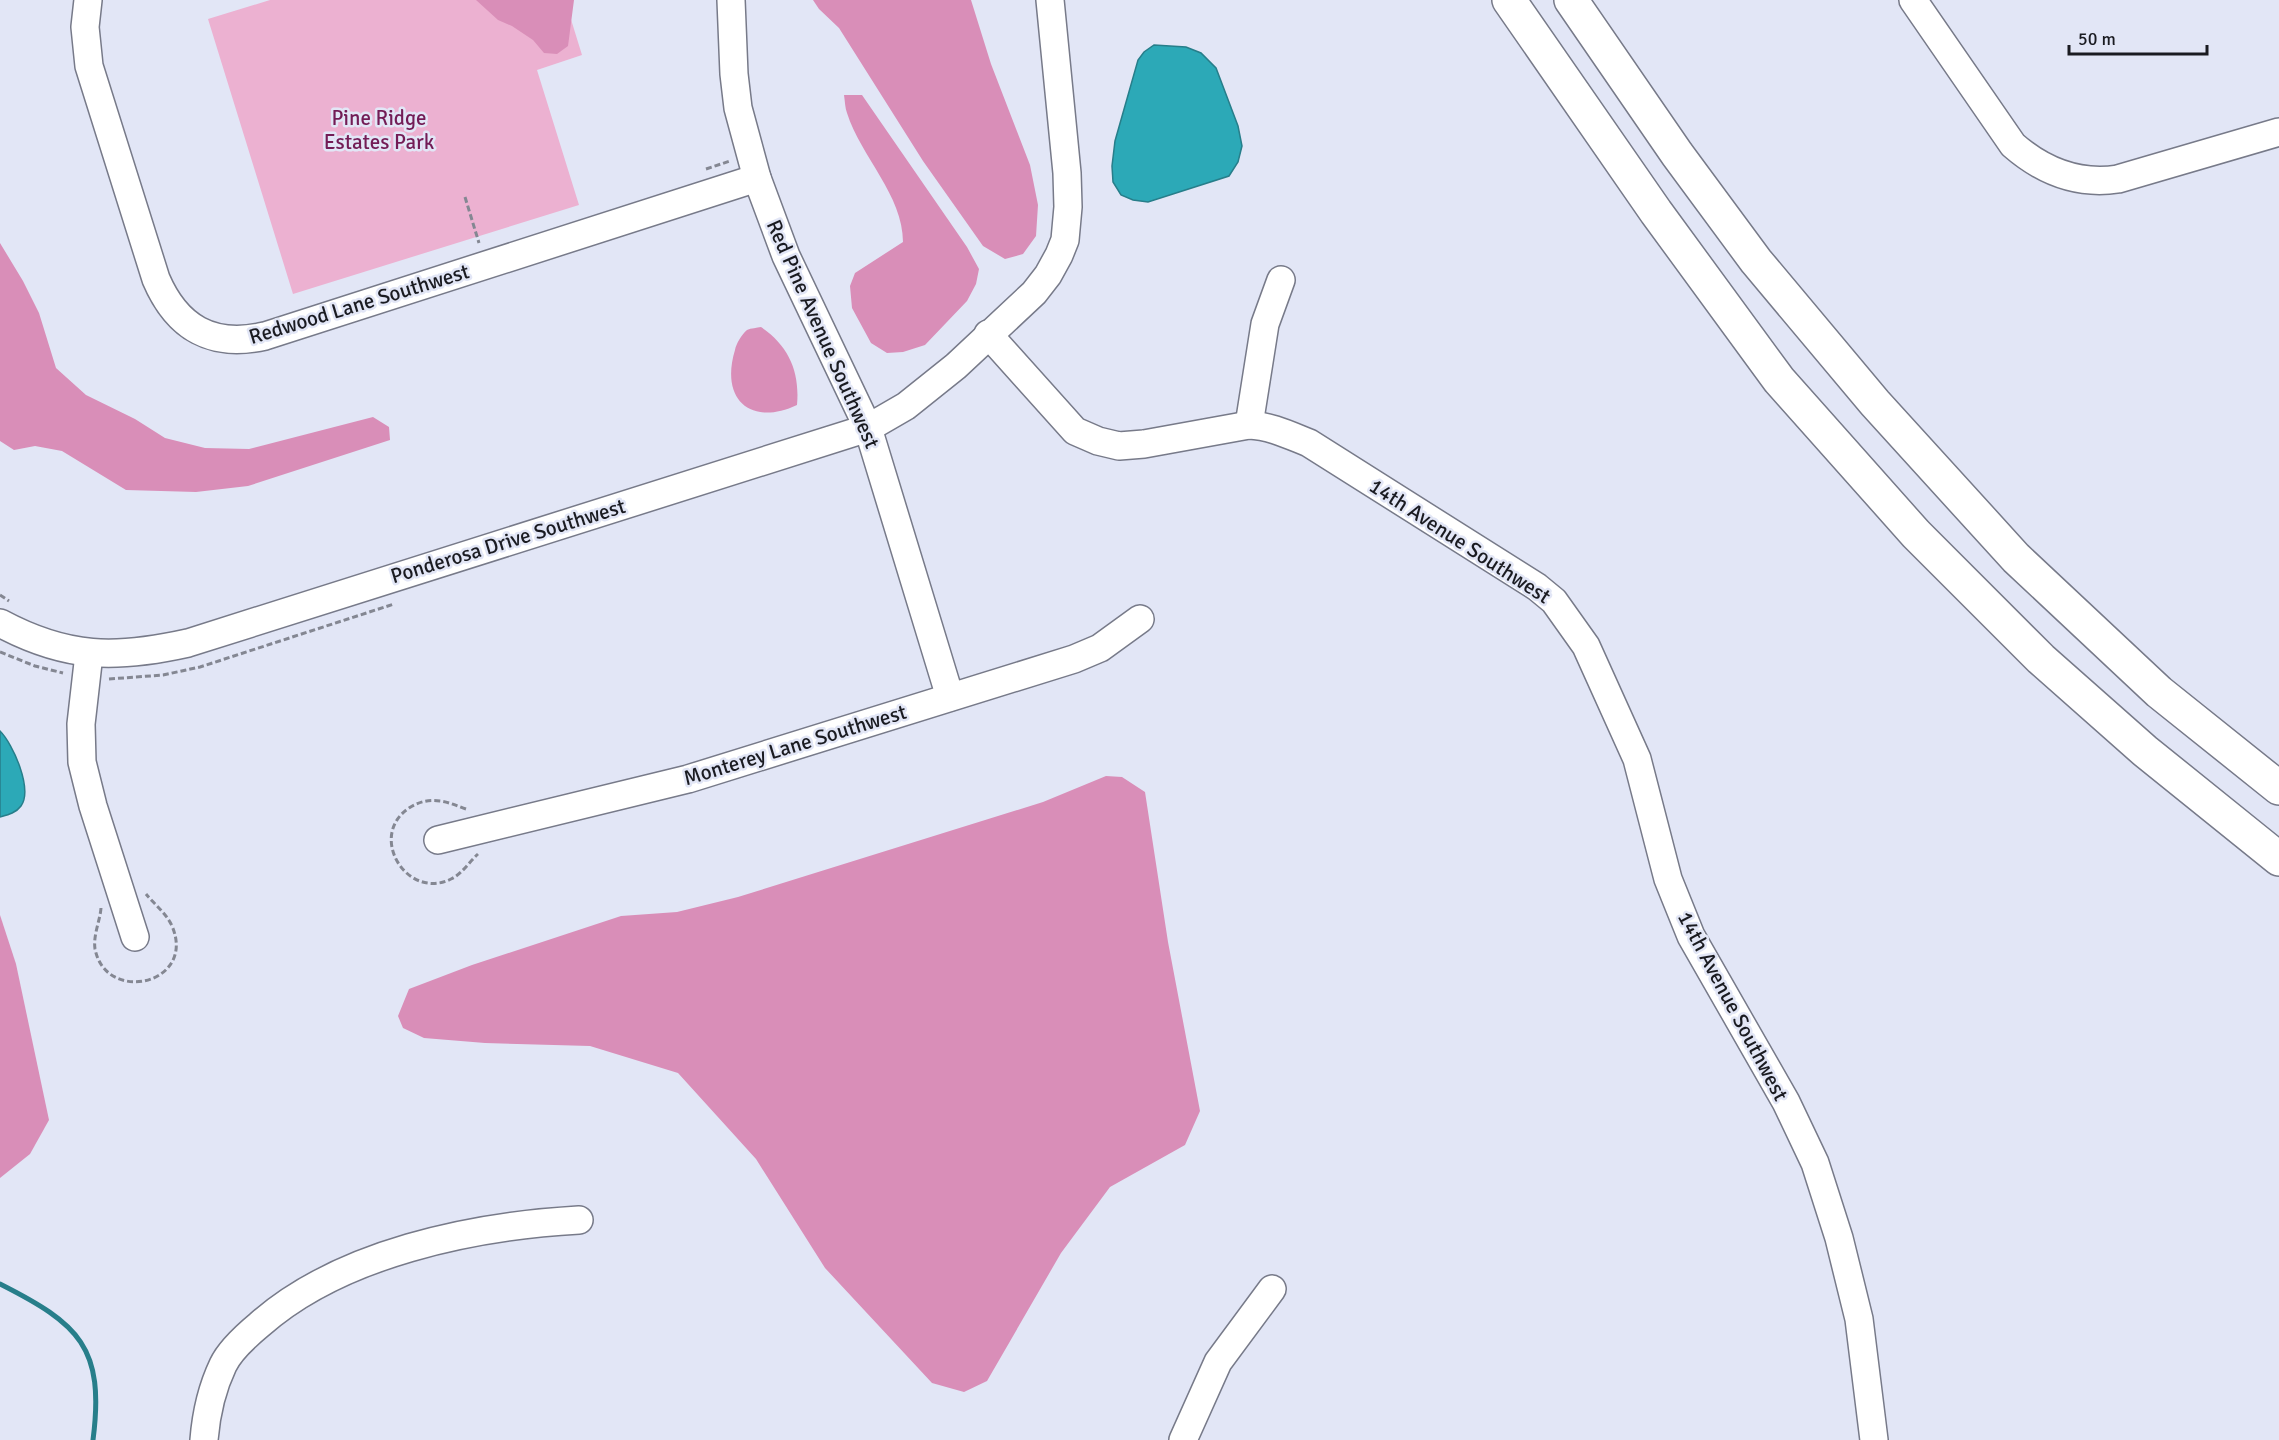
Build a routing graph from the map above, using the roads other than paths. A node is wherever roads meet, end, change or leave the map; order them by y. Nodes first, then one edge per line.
1 (88, 0) edge
2 (731, 0) edge
3 (1050, 0) edge
4 (1509, 0) edge
5 (1571, 0) edge
6 (1913, 0) edge
7 (2279, 132) edge
8 (757, 178) junction
9 (1281, 280) dead end
10 (988, 334) junction
11 (1249, 425) junction
12 (868, 428) junction
13 (8, 614) edge
14 (1140, 619) dead end
15 (89, 654) junction
16 (950, 697) junction
17 (2279, 788) edge
18 (438, 840) dead end
19 (2279, 859) edge
20 (135, 937) dead end
21 (579, 1220) dead end
22 (1272, 1289) dead end
23 (204, 1440) edge
24 (1183, 1440) edge
25 (1874, 1440) edge

1 - 8 street, Redwood Lane Southwest
2 - 8 street, Red Pine Avenue Southwest
3 - 10 street, Ponderosa Drive Southwest
4 - 19 highway
5 - 17 highway
6 - 7 street
8 - 12 street, Red Pine Avenue Southwest
9 - 11 street
10 - 11 street, 14th Avenue Southwest
10 - 12 street, Ponderosa Drive Southwest
11 - 25 street, 14th Avenue Southwest
12 - 15 street, Ponderosa Drive Southwest
12 - 16 street, Red Pine Avenue Southwest
13 - 15 street, Ponderosa Drive Southwest
14 - 16 street, Monterey Lane Southwest
15 - 20 street
16 - 18 street, Monterey Lane Southwest
21 - 23 street
22 - 24 street

